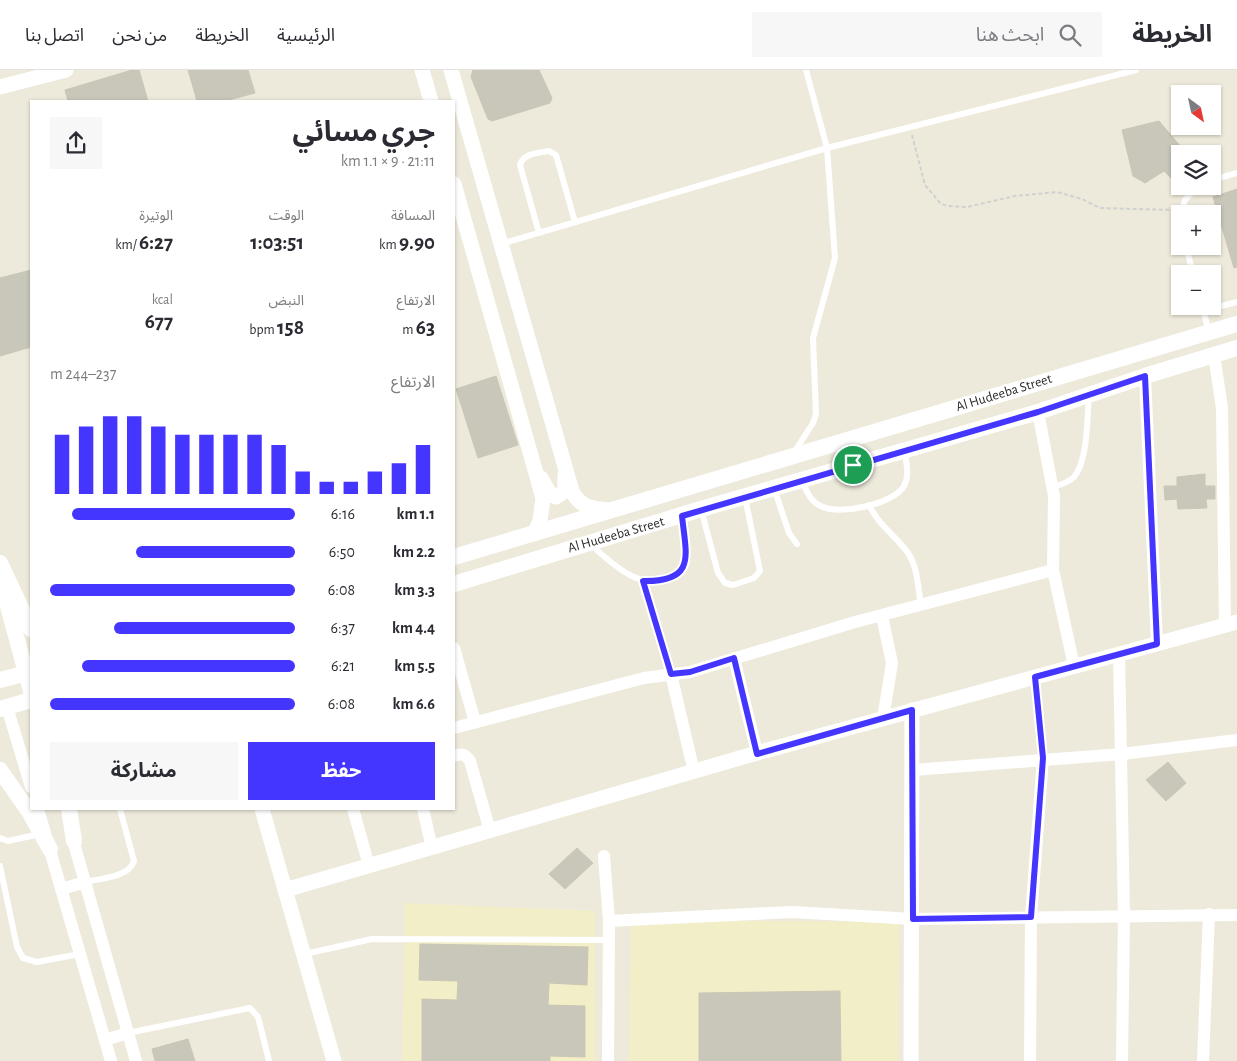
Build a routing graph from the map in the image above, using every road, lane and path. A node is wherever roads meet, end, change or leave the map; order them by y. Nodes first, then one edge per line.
1 (66, 70) edge
2 (422, 70) edge
3 (451, 70) edge
4 (806, 70) edge
5 (1136, 70) edge
6 (0, 87) edge
7 (431, 100) edge
8 (910, 127) junction
9 (827, 148) junction
10 (1237, 173) edge
11 (1221, 177) edge
12 (455, 188) edge
13 (1171, 212) edge
14 (575, 222) junction
15 (539, 233) junction
16 (500, 244) junction
17 (1237, 302) edge
18 (1221, 305) edge
19 (1205, 315) edge
20 (1237, 324) edge
21 (1209, 332) junction
22 (1237, 348) edge
23 (1214, 355) junction
24 (1145, 376) junction
25 (1089, 396) junction
26 (1038, 412) junction
27 (904, 450) junction
28 (792, 457) junction
29 (532, 462) junction
30 (564, 469) junction
31 (802, 480) junction
32 (1052, 487) junction
33 (774, 488) junction
34 (745, 496) junction
35 (869, 505) junction
36 (701, 509) junction
37 (612, 510) junction
38 (682, 516) junction
39 (534, 534) junction
40 (588, 542) junction
41 (797, 544) dead end
42 (455, 556) edge
43 (0, 563) edge
44 (1053, 570) junction
45 (0, 577) edge
46 (643, 581) junction
47 (455, 584) edge
48 (921, 606) junction
49 (882, 616) junction
50 (1231, 624) edge
51 (30, 627) edge
52 (1157, 644) junction
53 (455, 651) edge
54 (1119, 653) junction
55 (734, 658) junction
56 (1074, 666) junction
57 (29, 673) edge
58 (671, 674) junction
59 (1035, 677) junction
60 (0, 682) edge
61 (30, 700) edge
62 (4, 708) edge
63 (912, 710) junction
64 (883, 719) junction
65 (476, 722) junction
66 (455, 728) edge
67 (1237, 740) edge
68 (757, 754) junction
69 (1122, 754) junction
70 (455, 756) edge
71 (1043, 758) junction
72 (0, 770) edge
73 (913, 770) junction
74 (694, 772) junction
75 (30, 784) edge
76 (38, 810) edge
77 (64, 810) edge
78 (69, 810) edge
79 (120, 810) edge
80 (262, 810) edge
81 (353, 810) edge
82 (423, 810) edge
83 (490, 831) junction
84 (42, 834) junction
85 (0, 838) edge
86 (74, 841) junction
87 (432, 848) junction
88 (50, 850) junction
89 (604, 856) dead end
90 (0, 866) edge
91 (369, 866) junction
92 (86, 882) junction
93 (61, 889) junction
94 (285, 890) junction
95 (1209, 914) junction
96 (1237, 915) edge
97 (1124, 916) junction
98 (1031, 917) junction
99 (913, 919) junction
100 (609, 921) junction
101 (609, 940) junction
102 (80, 954) junction
103 (304, 954) junction
104 (128, 1033) junction
105 (105, 1040) junction
106 (111, 1061) edge
107 (136, 1061) edge
108 (269, 1061) edge
109 (334, 1061) edge
110 (608, 1061) edge
111 (911, 1061) edge
112 (1030, 1061) edge
113 (1122, 1061) edge
114 (1203, 1061) edge

1 - 6 street
2 - 7 street
3 - 16 street
4 - 9 lane
5 - 8 lane
8 - 9 lane
8 - 13 path
9 - 14 lane
9 - 28 lane
10 - 11 lane
12 - 29 street
14 - 15 lane
14 - 15 lane
15 - 16 lane
16 - 30 street
17 - 18 lane
19 - 21 lane
20 - 21 main road, Al Hudeeba Street
21 - 28 main road, Al Hudeeba Street
22 - 23 main road, Al Hudeeba Street
23 - 24 main road, Al Hudeeba Street
23 - 50 street
24 - 25 main road, Al Hudeeba Street
24 - 52 street
25 - 26 main road, Al Hudeeba Street
25 - 32 lane
26 - 27 main road, Al Hudeeba Street
26 - 32 street
27 - 31 main road, Al Hudeeba Street
27 - 35 lane
28 - 37 main road, Al Hudeeba Street
29 - 30 street
29 - 39 street
30 - 37 street
31 - 33 main road, Al Hudeeba Street
31 - 35 lane
32 - 44 street
33 - 34 main road, Al Hudeeba Street
33 - 41 lane
34 - 36 main road, Al Hudeeba Street
34 - 36 lane
35 - 48 lane
36 - 38 main road, Al Hudeeba Street
37 - 39 main road, Al Hudeeba Street
38 - 40 main road, Al Hudeeba Street
38 - 46 lane
39 - 42 main road, Al Hudeeba Street
40 - 46 lane
40 - 47 main road, Al Hudeeba Street
43 - 51 main road
44 - 48 street
44 - 56 street
45 - 57 main road
46 - 58 lane
48 - 49 street
49 - 55 street
49 - 64 street
50 - 52 street
52 - 54 street
53 - 65 street
54 - 56 street
54 - 69 street
55 - 58 street
55 - 68 street
56 - 59 street
57 - 60 main road
58 - 65 street
58 - 74 street
59 - 63 street
59 - 71 street
60 - 62 main road
61 - 62 main road
62 - 75 street
63 - 64 street
63 - 73 street
64 - 68 street
65 - 66 street
67 - 69 street
68 - 74 street
69 - 71 street
69 - 97 street
70 - 83 street
71 - 73 street
71 - 98 street
72 - 84 main road
73 - 99 street
74 - 83 street
76 - 88 street
77 - 86 street
78 - 86 main road
79 - 92 lane
80 - 94 street
81 - 91 street
82 - 87 street
83 - 87 street
84 - 85 lane
84 - 88 main road
86 - 92 street
87 - 91 street
88 - 93 street
89 - 100 street
90 - 102 lane
91 - 94 street
92 - 93 street
92 - 104 street
93 - 102 street
94 - 103 street
95 - 96 street
95 - 97 street
95 - 114 street
97 - 98 street
97 - 113 street
98 - 99 street
98 - 112 street
99 - 100 street
99 - 111 street
100 - 101 street
101 - 103 lane
101 - 110 street
102 - 105 street
103 - 109 street
104 - 105 street
104 - 107 street
104 - 108 lane
105 - 106 street

